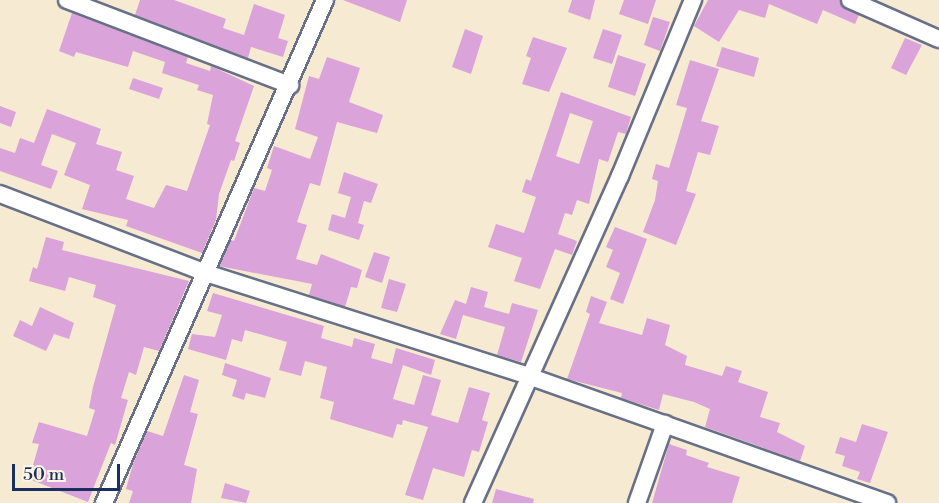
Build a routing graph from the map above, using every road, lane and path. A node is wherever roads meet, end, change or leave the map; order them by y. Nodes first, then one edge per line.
1 (67, 0) edge
2 (325, 0) edge
3 (693, 0) edge
4 (850, 0) edge
5 (939, 39) edge
6 (290, 85) junction
7 (0, 194) edge
8 (206, 273) junction
9 (528, 375) junction
10 (665, 424) junction
11 (104, 503) edge
12 (473, 503) edge
13 (637, 503) edge
14 (886, 503) edge

1 - 6 street
2 - 6 street
3 - 9 street
4 - 5 street
6 - 8 street
7 - 8 street
8 - 9 street
8 - 11 street
9 - 10 street
9 - 12 street
10 - 13 street
10 - 14 street

